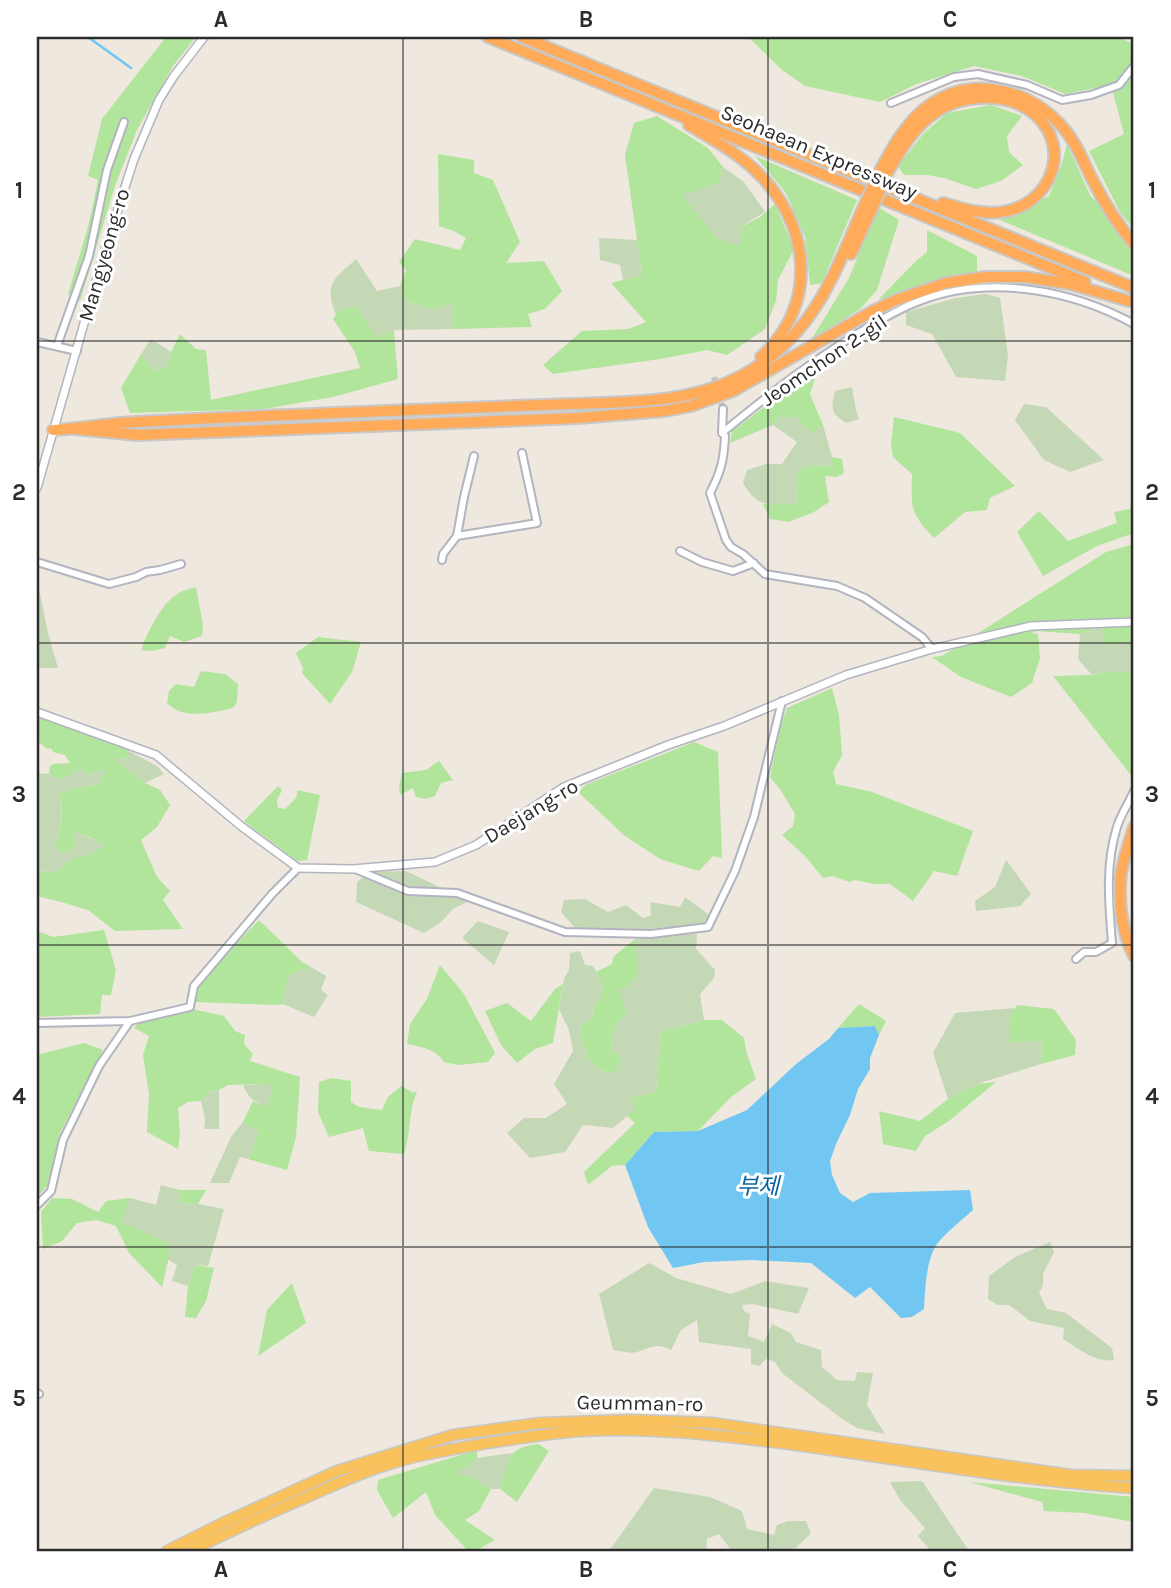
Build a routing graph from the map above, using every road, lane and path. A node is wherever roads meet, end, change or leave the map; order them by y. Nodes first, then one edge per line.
1 (204, 37) edge
2 (488, 37) edge
3 (522, 37) edge
4 (1134, 66) edge
5 (891, 103) dead end
6 (656, 105) junction
7 (124, 122) dead end
8 (886, 169) junction
9 (886, 186) junction
10 (868, 207) junction
11 (1134, 244) edge
12 (1134, 288) edge
13 (1132, 302) edge
14 (1134, 324) edge
15 (37, 342) edge
16 (57, 346) junction
17 (77, 351) junction
18 (751, 381) junction
19 (711, 388) junction
20 (723, 409) tunnel mouth
21 (75, 429) junction
22 (53, 430) junction
23 (722, 433) junction
24 (522, 453) dead end
25 (474, 456) dead end
26 (37, 488) edge
27 (457, 537) junction
28 (680, 551) dead end
29 (442, 560) dead end
30 (37, 562) edge
31 (754, 563) junction
32 (181, 564) dead end
33 (1134, 622) edge
34 (932, 649) junction
35 (782, 701) junction
36 (37, 712) edge
37 (1134, 791) edge
38 (1134, 827) edge
39 (298, 867) junction
40 (352, 869) junction
41 (1134, 956) edge
42 (1076, 959) dead end
43 (130, 1021) junction
44 (37, 1023) edge
45 (37, 1205) edge
46 (1134, 1476) edge
47 (1134, 1488) edge
48 (166, 1551) edge
49 (190, 1551) edge

1 - 17 street, Mangyeong-ro
2 - 6 highway, Seohaean Expressway
3 - 9 highway, Seohaean Expressway
4 - 5 street
6 - 13 highway, Seohaean Expressway
6 - 19 highway
7 - 16 street
8 - 9 highway
8 - 10 highway, bridge
8 - 11 highway
9 - 12 highway, Seohaean Expressway
10 - 18 highway
10 - 19 highway
13 - 18 highway
14 - 23 street, Jeomchon 2-gil
15 - 16 street
16 - 17 street
17 - 22 street, Mangyeong-ro
18 - 21 highway
19 - 21 highway
20 - 23 street
21 - 22 highway
22 - 26 street, Mangyeong-ro
23 - 31 street
24 - 27 street
25 - 27 street
27 - 29 street
28 - 31 street
30 - 32 street
31 - 34 street
33 - 34 street, Daejang-ro
34 - 35 street, Daejang-ro
35 - 40 street, Daejang-ro
35 - 40 street
36 - 39 street
37 - 42 street
38 - 41 highway
39 - 40 street, Daejang-ro
39 - 43 street
43 - 44 street
43 - 45 street
46 - 48 highway, Geumman-ro
47 - 49 highway, Geumman-ro

